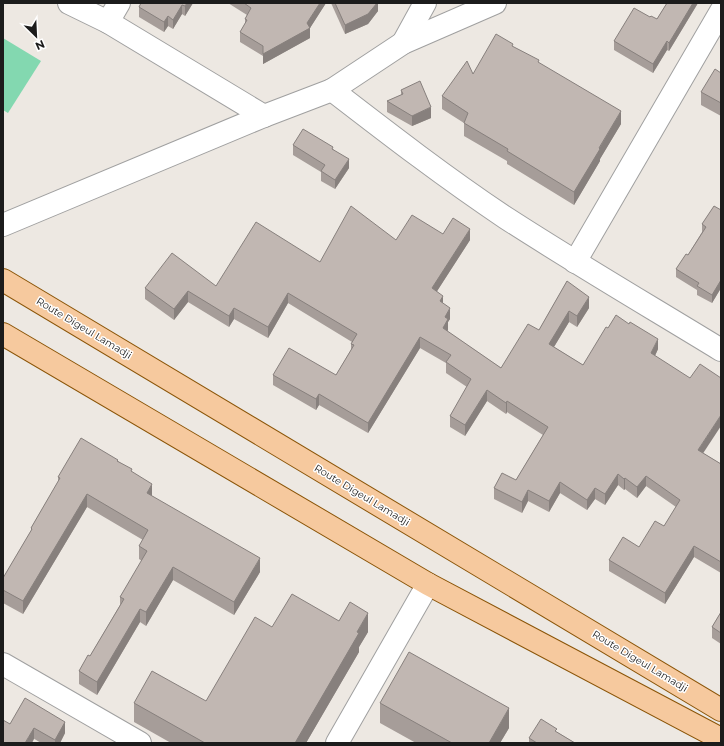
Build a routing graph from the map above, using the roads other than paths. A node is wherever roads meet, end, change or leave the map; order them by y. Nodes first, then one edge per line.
1 (69, 3) edge
2 (119, 3) edge
3 (425, 3) edge
4 (495, 3) edge
5 (721, 11) edge
6 (108, 22) junction
7 (403, 43) junction
8 (332, 90) junction
9 (264, 116) junction
10 (3, 224) edge
11 (575, 262) junction
12 (3, 280) edge
13 (3, 334) edge
14 (721, 350) edge
15 (428, 584) junction
16 (3, 664) edge
17 (721, 710) edge
18 (721, 739) edge
19 (140, 743) edge
20 (337, 743) edge

1 - 6 street
2 - 6 street
3 - 7 street
4 - 7 street
5 - 11 street
6 - 9 street
7 - 8 street
8 - 9 street
8 - 11 street
9 - 10 street
11 - 14 street
12 - 17 main road, Route Digeul Lamadji
13 - 15 main road
15 - 18 main road
15 - 20 street
16 - 19 street

